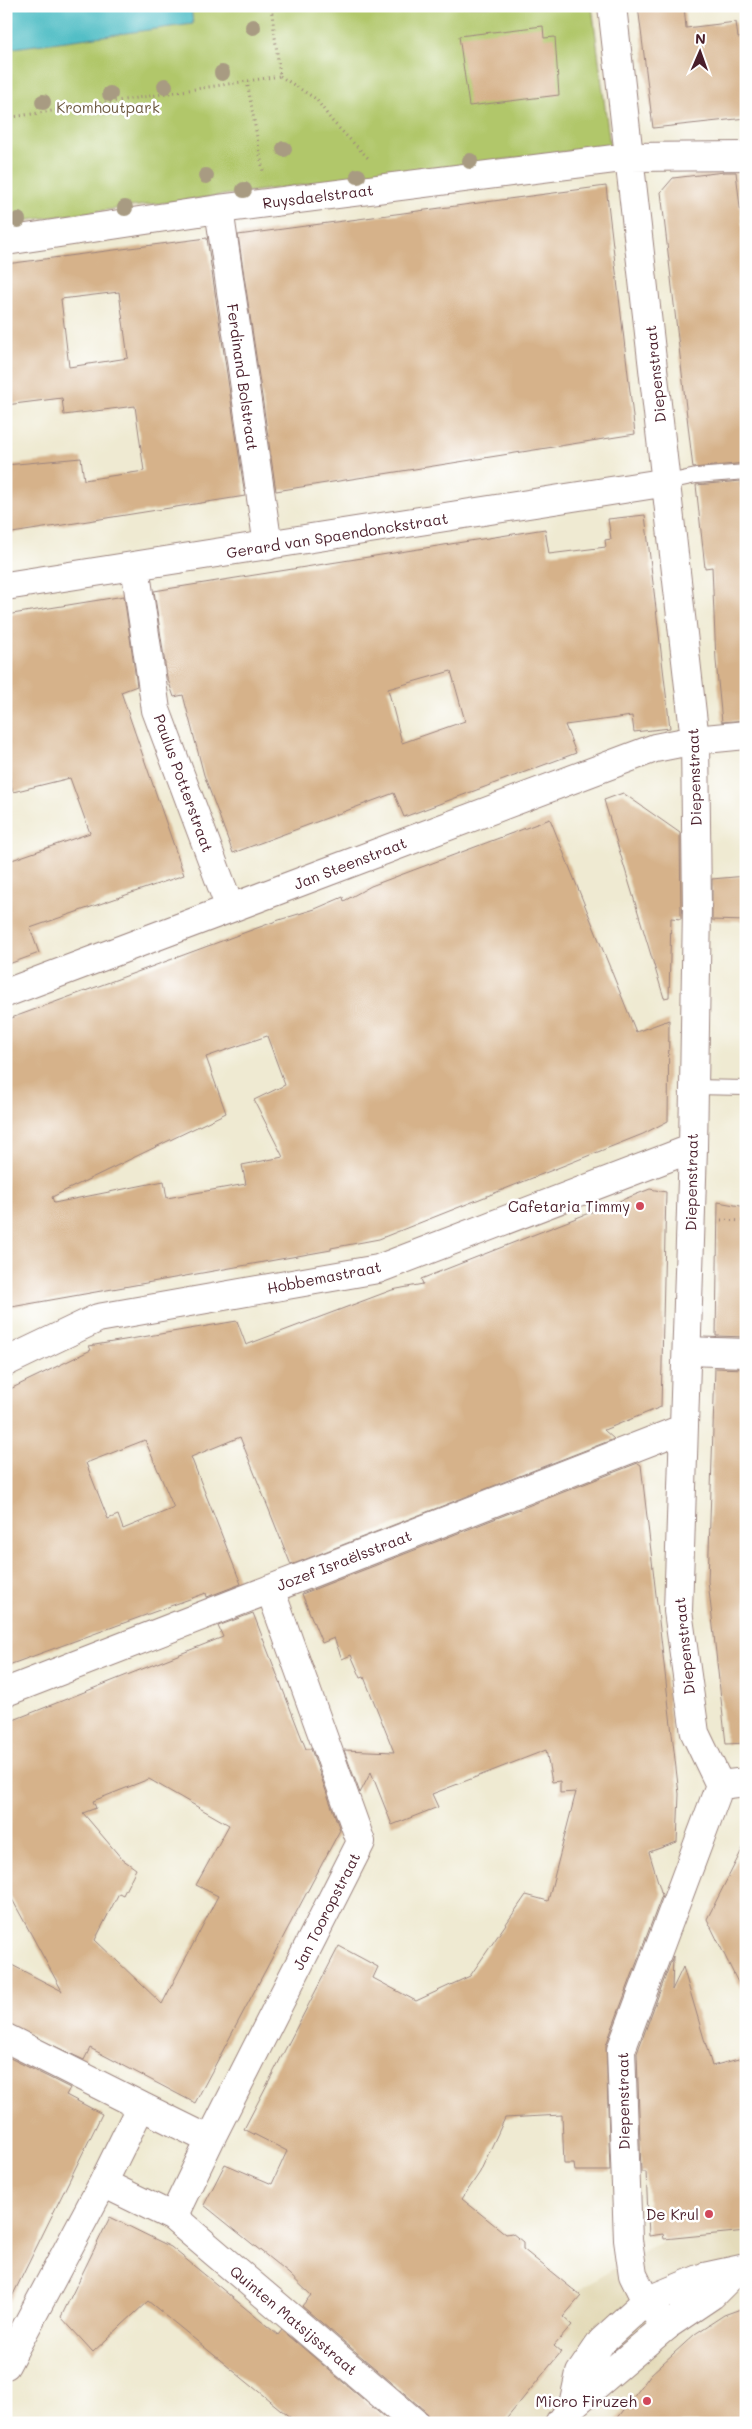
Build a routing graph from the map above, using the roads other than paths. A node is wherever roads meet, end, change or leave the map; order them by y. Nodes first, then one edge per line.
1 (612, 6) edge
2 (746, 156) edge
3 (630, 157) junction
4 (219, 209) junction
5 (6, 241) edge
6 (746, 472) edge
7 (668, 482) junction
8 (268, 546) junction
9 (135, 566) junction
10 (6, 586) edge
11 (746, 735) edge
12 (695, 740) junction
13 (230, 908) junction
14 (6, 993) edge
15 (693, 1087) junction
16 (746, 1088) edge
17 (693, 1148) junction
18 (687, 1351) junction
19 (746, 1353) edge
20 (6, 1362) edge
21 (682, 1429) junction
22 (270, 1589) junction
23 (6, 1692) edge
24 (733, 1784) edge
25 (6, 2038) edge
26 (141, 2106) junction
27 (210, 2140) junction
28 (103, 2183) junction
29 (173, 2217) junction
30 (741, 2270) edge
31 (646, 2301) junction
32 (666, 2326) junction
33 (6, 2365) edge
34 (566, 2414) edge
35 (415, 2423) edge

1 - 3 street, Diepenstraat
2 - 3 street, Ruysdaelstraat
3 - 4 street, Ruysdaelstraat
3 - 7 street, Diepenstraat
4 - 5 street, Ruysdaelstraat
4 - 8 street, Ferdinand Bolstraat
6 - 7 lane
7 - 8 street, Gerard van Spaendonckstraat
7 - 12 street, Diepenstraat
8 - 9 street, Gerard van Spaendonckstraat
9 - 10 street, Gerard van Spaendonckstraat
9 - 13 street, Paulus Potterstraat
11 - 12 street, Jan Steenstraat
12 - 13 street, Jan Steenstraat
12 - 15 street, Diepenstraat
13 - 14 street, Jan Steenstraat
15 - 16 lane
15 - 17 street, Diepenstraat
17 - 18 street, Diepenstraat
17 - 20 street, Hobbemastraat
18 - 19 street
18 - 21 street, Diepenstraat
21 - 22 street, Jozef Israëlsstraat
21 - 24 street, Diepenstraat
22 - 23 street, Jozef Israëlsstraat
22 - 27 street, Jan Tooropstraat
24 - 31 street, Diepenstraat
25 - 26 street
26 - 27 street
26 - 28 street
27 - 29 street, Jan Tooropstraat
28 - 29 street, Quinten Matsijsstraat
28 - 33 street
29 - 35 street, Quinten Matsijsstraat
30 - 31 street
30 - 32 street
31 - 32 street, Diepenstraat
31 - 34 street
32 - 34 street

